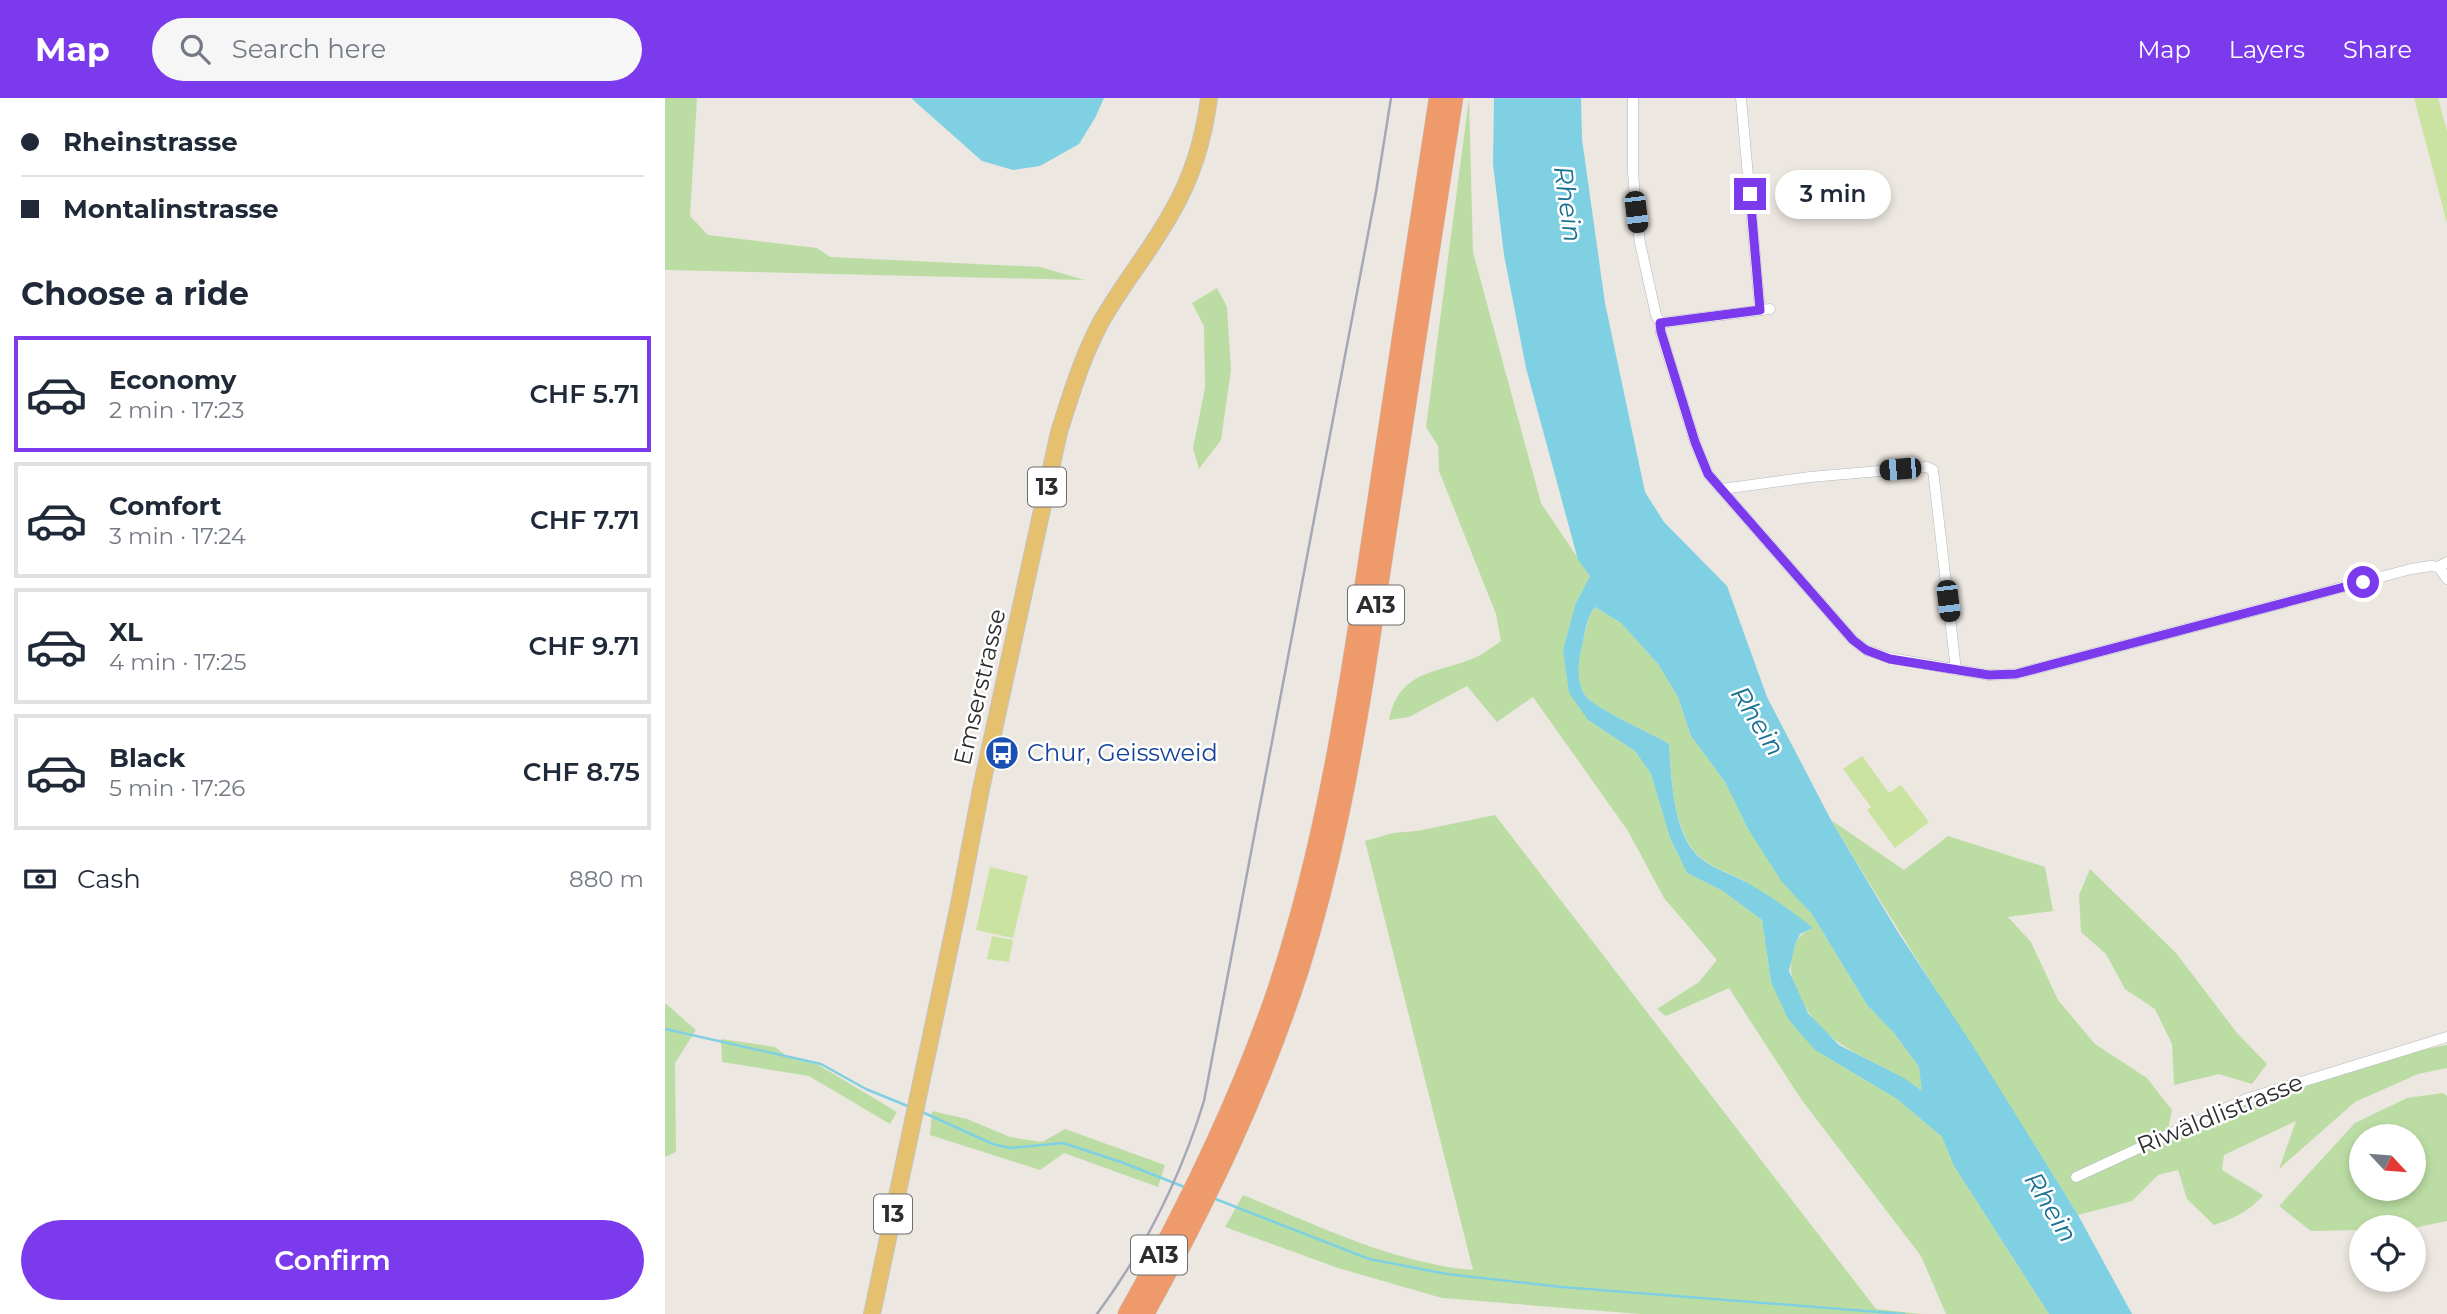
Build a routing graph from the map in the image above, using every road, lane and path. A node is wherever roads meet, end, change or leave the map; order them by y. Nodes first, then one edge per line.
1 (1209, 98) edge
2 (1438, 98) edge
3 (1454, 98) edge
4 (1633, 98) edge
5 (1741, 98) edge
6 (1660, 323) junction
7 (1723, 489) junction
8 (2443, 565) edge
9 (2447, 579) edge
10 (1956, 670) junction
11 (2447, 1037) edge
12 (1242, 1102) junction
13 (2076, 1178) dead end
14 (1200, 1193) junction
15 (872, 1314) edge
16 (1128, 1314) edge
17 (1145, 1314) edge

1 - 15 main road, Emserstrasse / 13
2 - 12 highway, A13
3 - 12 highway, A13
4 - 6 street
5 - 6 street
6 - 7 street
7 - 10 street
7 - 10 street
8 - 9 street
8 - 10 street
11 - 13 street, Riwäldlistrasse
12 - 14 highway, A13
14 - 16 highway, A13
14 - 17 highway, A13

